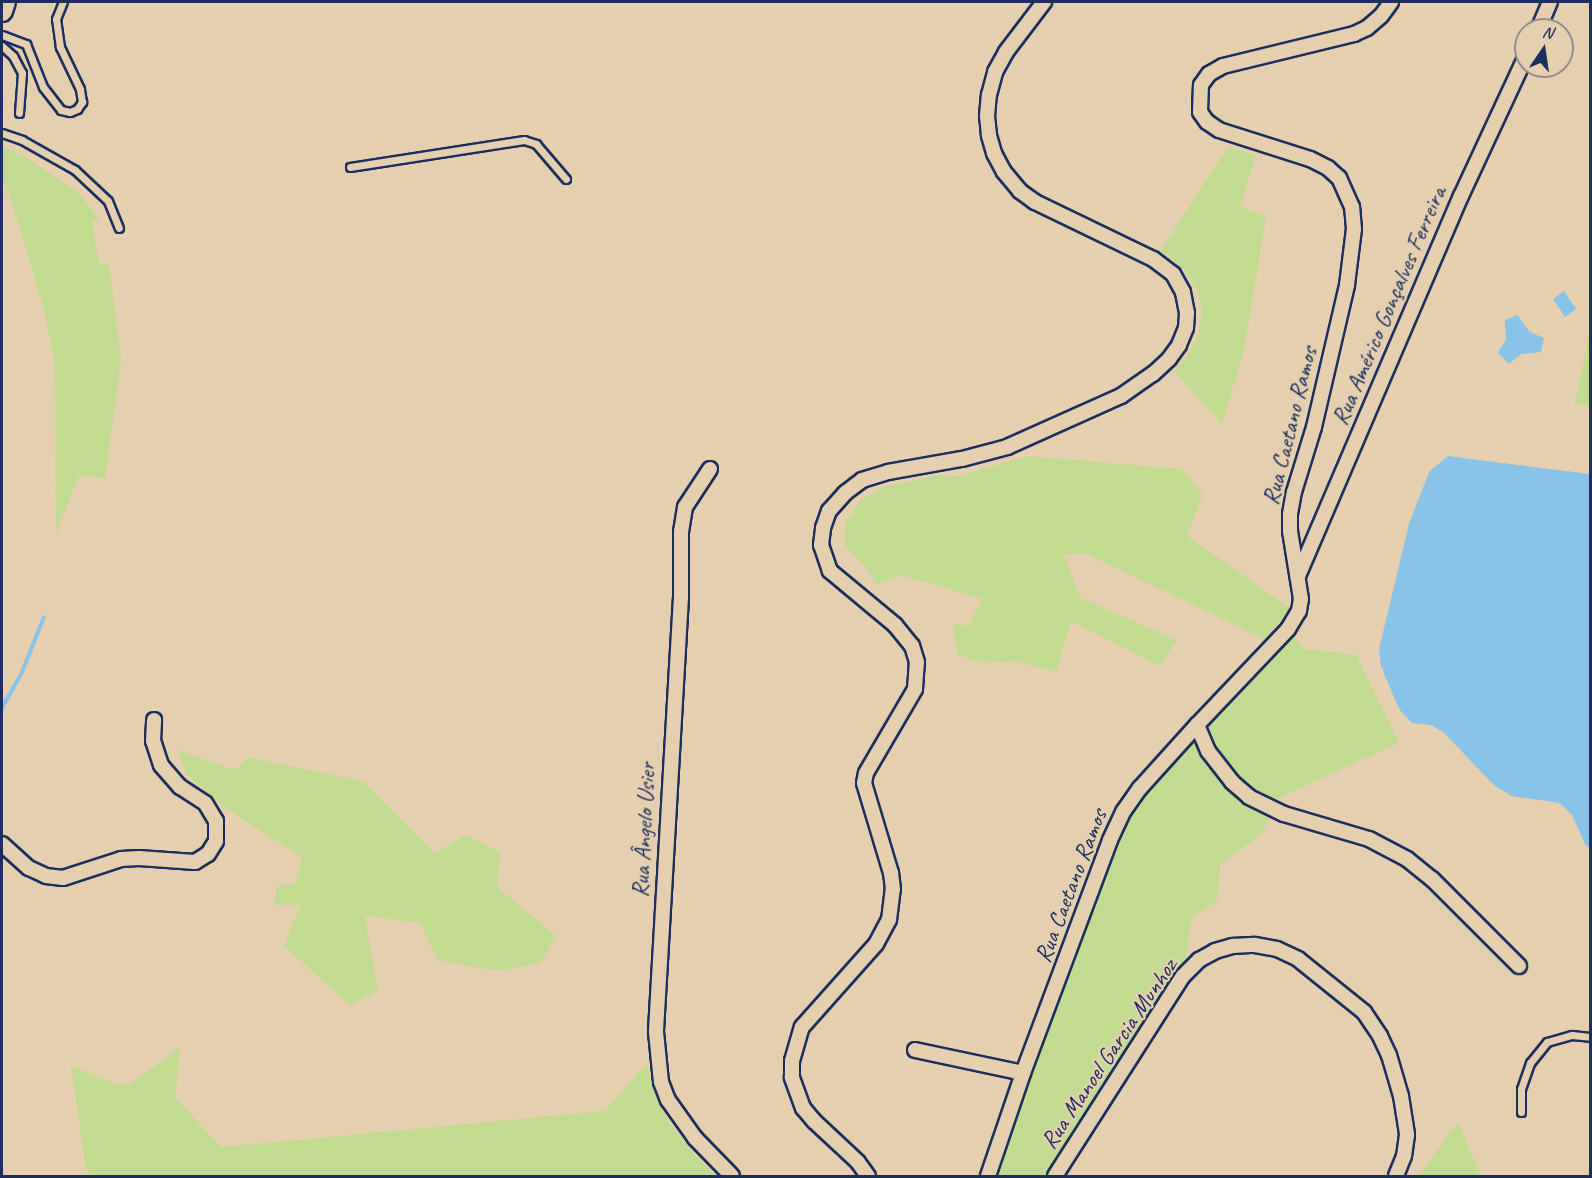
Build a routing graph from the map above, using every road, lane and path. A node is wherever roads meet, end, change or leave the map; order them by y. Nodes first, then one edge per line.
1 (5, 2) edge
2 (63, 2) edge
3 (1044, 2) edge
4 (1391, 2) edge
5 (1550, 2) edge
6 (2, 8) edge
7 (1543, 18) edge
8 (2, 35) edge
9 (2, 46) edge
10 (1516, 78) edge
11 (20, 113) dead end
12 (2, 133) edge
13 (350, 167) dead end
14 (566, 179) dead end
15 (120, 228) dead end
16 (710, 469) dead end
17 (1298, 576) junction
18 (154, 720) dead end
19 (1197, 725) junction
20 (2, 844) edge
21 (1519, 966) dead end
22 (1590, 1037) edge
23 (915, 1050) dead end
24 (1023, 1073) junction
25 (1521, 1112) dead end
26 (732, 1176) edge
27 (868, 1176) edge
28 (988, 1176) edge
29 (1055, 1176) edge
30 (1396, 1176) edge

1 - 6 street
2 - 8 lane
3 - 27 street
4 - 17 street, Rua Caetano Ramos
5 - 7 street
9 - 11 lane
10 - 17 street, Rua Américo Gonçalves Ferreira
12 - 15 lane
13 - 14 lane
16 - 26 street, Rua Ângelo Usier
17 - 19 street, Rua Caetano Ramos
18 - 20 street
19 - 21 street
19 - 24 street, Rua Caetano Ramos
22 - 25 lane
23 - 24 street
24 - 28 street, Rua Caetano Ramos
29 - 30 street, Rua Manoel Garcia Munhoz

